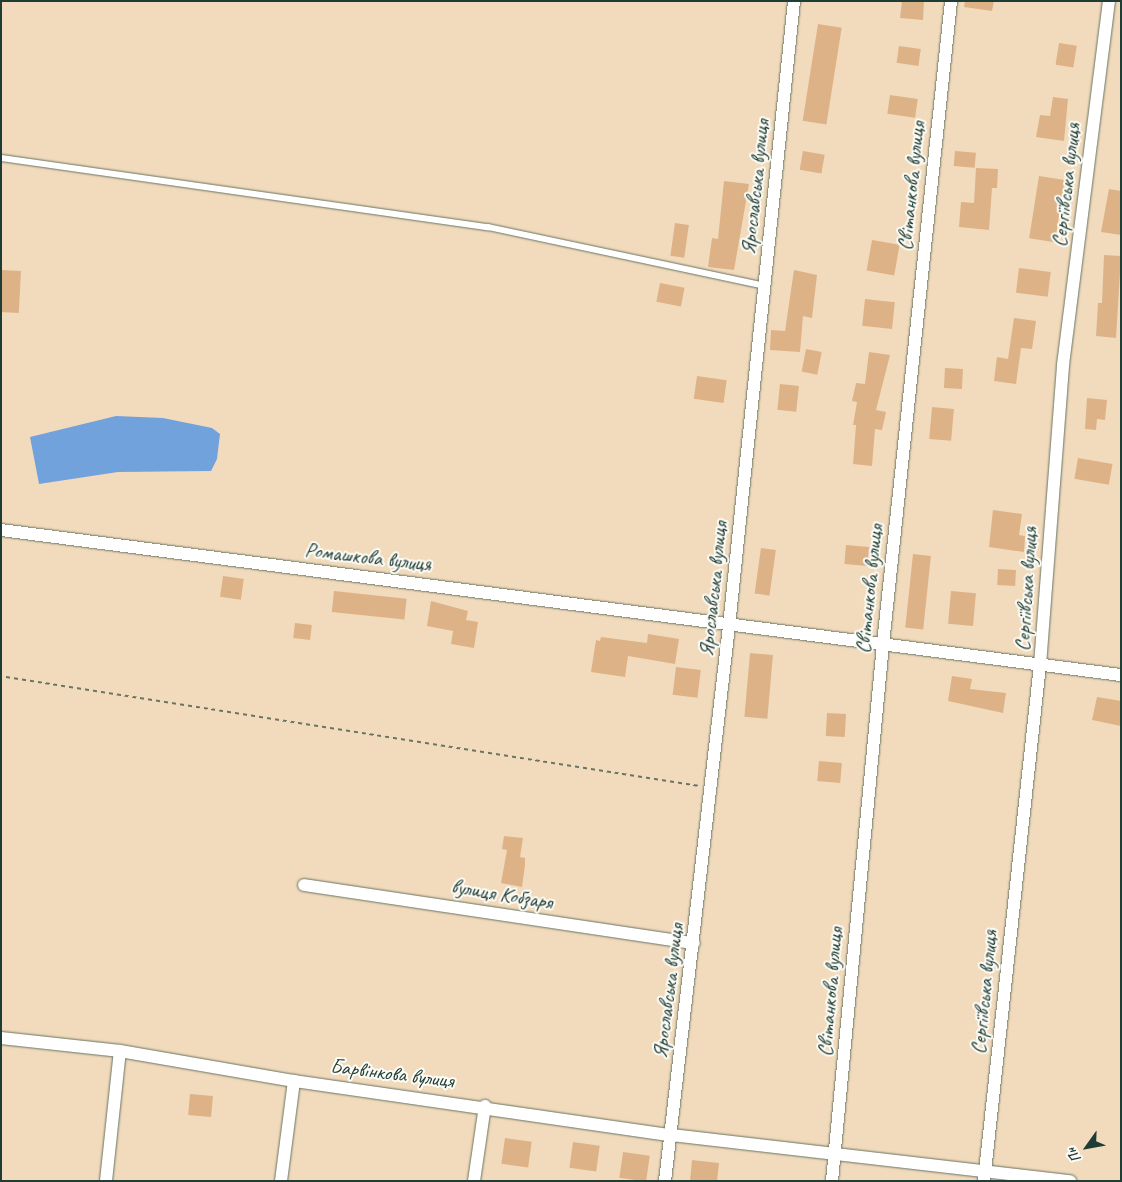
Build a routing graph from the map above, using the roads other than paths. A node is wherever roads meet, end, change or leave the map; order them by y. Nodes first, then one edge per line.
1 (794, 1) edge
2 (951, 1) edge
3 (1109, 1) edge
4 (1, 158) edge
5 (765, 286) junction
6 (1, 530) edge
7 (729, 626) junction
8 (883, 644) junction
9 (1040, 665) junction
10 (1121, 675) edge
11 (304, 885) dead end
12 (694, 943) junction
13 (1, 1038) edge
14 (120, 1051) junction
15 (294, 1081) junction
16 (485, 1106) junction
17 (671, 1135) junction
18 (835, 1156) junction
19 (985, 1176) edge
20 (106, 1181) edge
21 (281, 1181) edge
22 (474, 1181) edge
23 (665, 1181) edge
24 (832, 1181) edge
25 (1070, 1181) edge

1 - 5 street, Ярославська вулиця
2 - 8 street, Світанкова вулиця
3 - 9 street, Сергіївська вулиця
4 - 5 lane
5 - 7 street, Ярославська вулиця
6 - 7 street, Ромашкова вулиця
7 - 8 street, Ромашкова вулиця
7 - 12 street, Ярославська вулиця
8 - 9 street, Ромашкова вулиця
8 - 18 street, Світанкова вулиця
9 - 10 street, Ромашкова вулиця
9 - 19 street, Сергіївська вулиця
11 - 12 street, вулиця Кобзаря
12 - 17 street, Ярославська вулиця
13 - 14 street, Барвінкова вулиця
14 - 15 street, Барвінкова вулиця
14 - 20 street
15 - 16 street, Барвінкова вулиця
15 - 21 street
16 - 17 street, Барвінкова вулиця
16 - 22 street
17 - 18 street, Барвінкова вулиця
17 - 23 street, Ярославська вулиця
18 - 19 street, Барвінкова вулиця
18 - 24 street, Світанкова вулиця
19 - 25 street, Барвінкова вулиця

